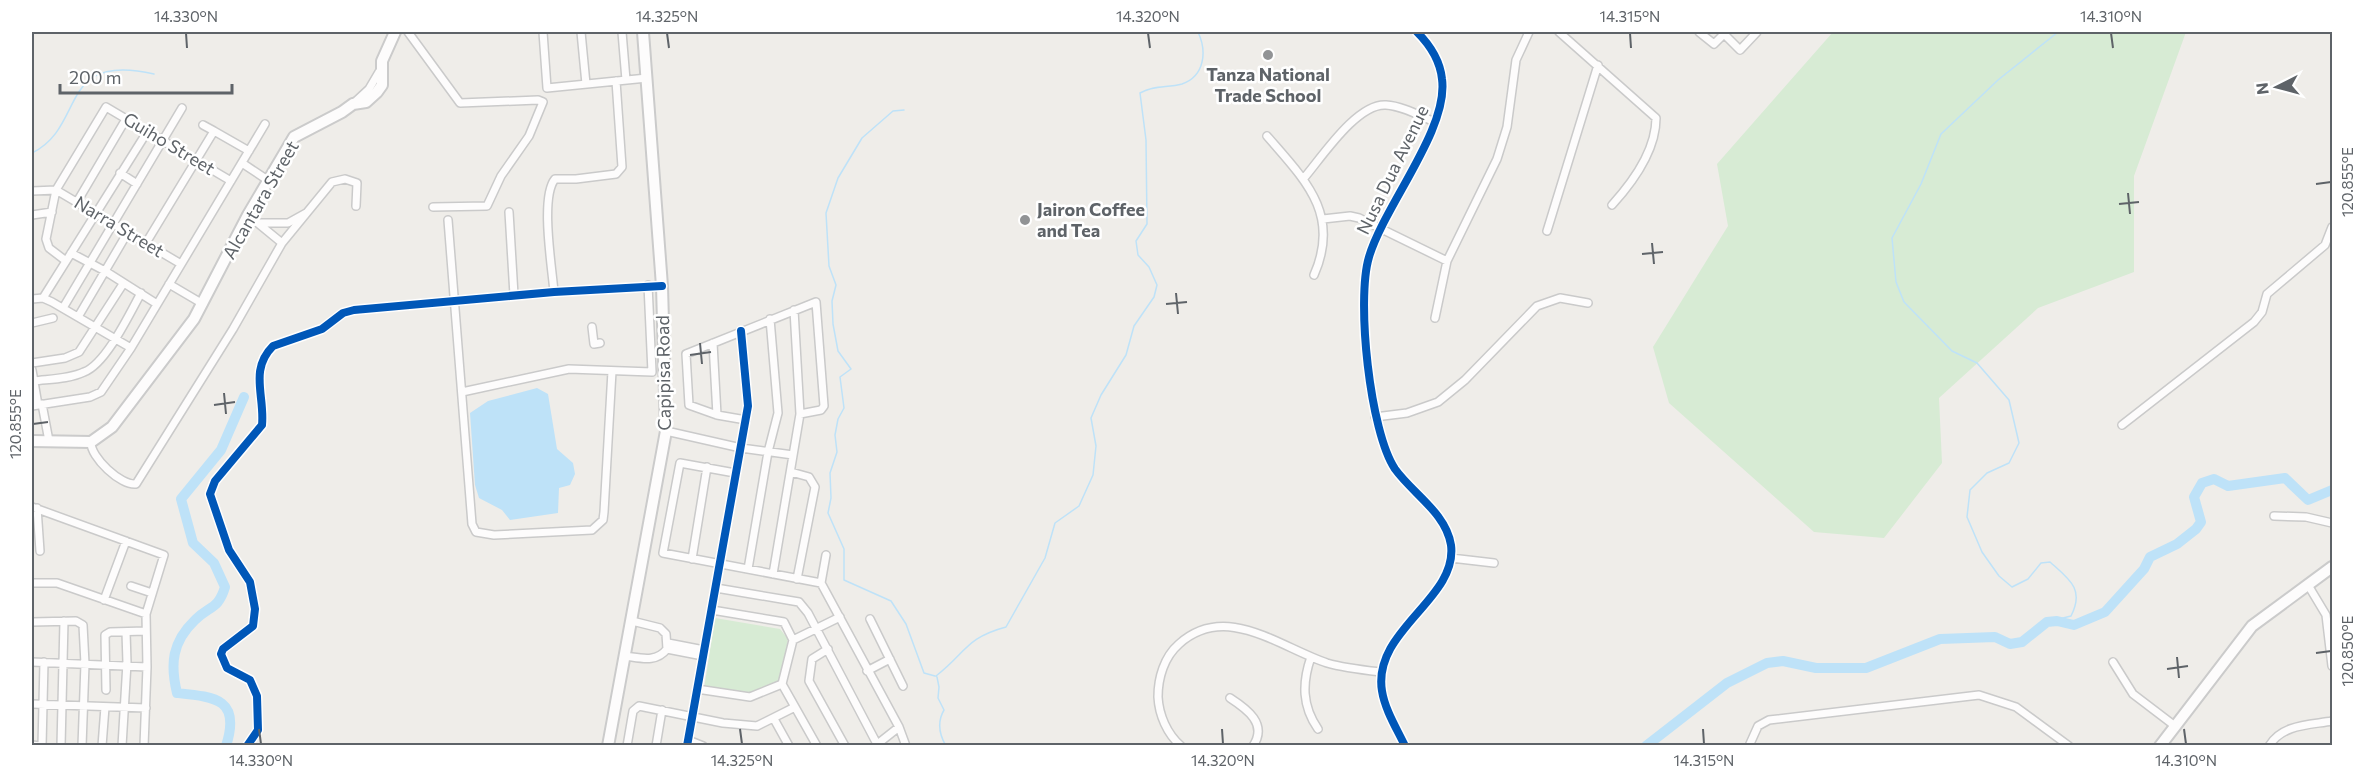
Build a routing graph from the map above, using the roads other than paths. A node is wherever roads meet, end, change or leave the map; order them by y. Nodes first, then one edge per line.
1 (395, 32) edge
2 (408, 32) edge
3 (543, 32) edge
4 (581, 32) edge
5 (622, 32) edge
6 (643, 32) edge
7 (1418, 32) edge
8 (1529, 32) edge
9 (1559, 32) edge
10 (1699, 32) edge
11 (1757, 32) edge
12 (1725, 33) edge
13 (1598, 65) junction
14 (647, 78) junction
15 (626, 80) junction
16 (616, 81) junction
17 (585, 84) junction
18 (182, 108) dead end
19 (126, 119) junction
20 (1435, 122) junction
21 (265, 124) dead end
22 (203, 125) dead end
23 (214, 131) junction
24 (147, 132) junction
25 (1267, 136) dead end
26 (163, 141) junction
27 (249, 152) junction
28 (196, 161) junction
29 (242, 163) junction
30 (120, 173) junction
31 (1304, 178) junction
32 (269, 181) junction
33 (231, 182) junction
34 (137, 184) junction
35 (56, 189) junction
36 (32, 191) edge
37 (77, 202) junction
38 (1612, 205) dead end
39 (356, 206) dead end
40 (433, 207) dead end
41 (311, 210) junction
42 (52, 212) junction
43 (94, 212) junction
44 (508, 213) dead end
45 (32, 215) edge
46 (248, 215) junction
47 (1323, 219) junction
48 (448, 220) dead end
49 (258, 223) junction
50 (113, 224) junction
51 (1381, 227) junction
52 (2332, 227) edge
53 (1547, 231) dead end
54 (128, 232) junction
55 (146, 243) junction
56 (282, 243) junction
57 (71, 253) junction
58 (66, 261) junction
59 (1447, 261) junction
60 (89, 262) junction
61 (181, 264) junction
62 (105, 271) junction
63 (1314, 275) dead end
64 (123, 284) junction
65 (169, 284) junction
66 (648, 285) junction
67 (662, 286) junction
68 (554, 292) junction
69 (141, 293) junction
70 (514, 295) junction
71 (43, 297) junction
72 (32, 299) edge
73 (453, 300) junction
74 (1588, 303) dead end
75 (157, 304) junction
76 (203, 304) junction
77 (63, 308) junction
78 (794, 310) junction
79 (78, 317) junction
80 (53, 318) dead end
81 (1436, 318) dead end
82 (770, 319) junction
83 (32, 323) edge
84 (592, 327) dead end
85 (97, 328) junction
86 (741, 331) junction
87 (114, 338) junction
88 (600, 343) dead end
89 (713, 343) junction
90 (131, 348) junction
91 (32, 363) edge
92 (32, 370) edge
93 (612, 371) junction
94 (34, 381) junction
95 (462, 392) junction
96 (37, 405) edge
97 (801, 414) junction
98 (717, 415) junction
99 (1375, 417) junction
100 (746, 420) junction
101 (2122, 425) dead end
102 (666, 431) junction
103 (32, 441) edge
104 (49, 441) junction
105 (91, 442) junction
106 (741, 448) junction
107 (768, 452) junction
108 (794, 455) junction
109 (706, 467) junction
110 (791, 471) junction
111 (735, 473) junction
112 (34, 507) edge
113 (2274, 516) dead end
114 (2332, 523) edge
115 (126, 541) junction
116 (40, 551) dead end
117 (826, 555) dead end
118 (1451, 558) junction
119 (692, 559) junction
120 (1494, 563) dead end
121 (720, 564) junction
122 (2332, 567) edge
123 (748, 569) junction
124 (773, 574) junction
125 (797, 579) junction
126 (32, 583) edge
127 (821, 583) junction
128 (2308, 585) junction
129 (131, 586) dead end
130 (716, 588) junction
131 (152, 593) junction
132 (104, 600) junction
133 (711, 610) junction
134 (146, 614) junction
135 (840, 617) junction
136 (870, 619) dead end
137 (64, 621) junction
138 (632, 621) junction
139 (32, 622) edge
140 (815, 630) junction
141 (146, 631) junction
142 (126, 632) junction
143 (793, 640) junction
144 (667, 646) junction
145 (828, 649) junction
146 (704, 653) junction
147 (626, 656) junction
148 (1311, 657) junction
149 (890, 659) junction
150 (32, 662) edge
151 (44, 662) junction
152 (2114, 662) dead end
153 (65, 663) junction
154 (85, 664) junction
155 (105, 665) junction
156 (127, 666) junction
157 (147, 666) junction
158 (2332, 666) edge
159 (867, 671) junction
160 (1381, 672) junction
161 (782, 684) junction
162 (903, 686) dead end
163 (697, 689) junction
164 (106, 690) dead end
165 (1230, 698) dead end
166 (32, 704) edge
167 (43, 705) junction
168 (63, 705) junction
169 (84, 706) junction
170 (795, 706) junction
171 (105, 707) junction
172 (124, 708) junction
173 (146, 708) junction
174 (662, 710) junction
175 (692, 716) junction
176 (774, 719) junction
177 (2332, 721) edge
178 (2175, 726) junction
179 (899, 727) junction
180 (1318, 729) dead end
181 (687, 743) edge
182 (32, 745) edge
183 (876, 745) edge
184 (2066, 745) edge
185 (41, 746) edge
186 (61, 746) edge
187 (82, 746) edge
188 (102, 746) edge
189 (122, 746) edge
190 (144, 746) edge
191 (247, 746) edge
192 (609, 746) edge
193 (627, 746) edge
194 (656, 746) edge
195 (703, 746) edge
196 (789, 746) edge
197 (817, 746) edge
198 (845, 746) edge
199 (906, 746) edge
200 (1181, 746) edge
201 (1253, 746) edge
202 (1405, 746) edge
203 (1749, 746) edge
204 (2160, 746) edge
205 (2268, 746) edge

1 - 32 main road, Alcantara Street
2 - 40 street
3 - 17 street
4 - 17 street
5 - 15 street
6 - 14 main road, Capipisa Road
7 - 20 street, Nusa Dua Avenue
8 - 59 street
9 - 13 street
10 - 12 street
11 - 12 street
13 - 38 street
13 - 53 street
14 - 15 street
14 - 67 main road, Capipisa Road
15 - 16 street
16 - 17 street
16 - 68 street
18 - 26 street
19 - 24 street, Guiho Street
19 - 35 street, Guiho Street
19 - 37 street
20 - 31 street
20 - 51 street, Nusa Dua Avenue
21 - 27 street
22 - 23 street
23 - 27 street
23 - 28 street
24 - 26 street, Guiho Street
24 - 30 street
25 - 31 street
26 - 28 street, Guiho Street
26 - 34 street
27 - 29 street
28 - 33 street, Guiho Street
28 - 55 street
29 - 32 street
29 - 33 street
30 - 34 street
30 - 43 street
31 - 47 street
32 - 46 main road, Alcantara Street
33 - 61 street
34 - 50 street
35 - 36 street
35 - 37 street, Narra Street
35 - 42 street
37 - 43 street, Narra Street
39 - 41 street
41 - 49 street
41 - 56 street
42 - 45 street
42 - 58 street
43 - 50 street, Narra Street
43 - 57 street
44 - 70 street
46 - 49 street
46 - 76 main road, Alcantara Street
47 - 51 street
47 - 63 street
48 - 73 street
49 - 56 street
50 - 54 street, Narra Street
50 - 60 street
51 - 59 street
51 - 99 street, Nusa Dua Avenue
52 - 101 street
54 - 55 street, Narra Street
54 - 62 street
55 - 61 street, Narra Street
56 - 105 street
57 - 58 street
57 - 60 street
58 - 71 street
59 - 81 street
60 - 62 street
60 - 77 street
61 - 65 street
62 - 64 street
62 - 79 street
64 - 69 street
64 - 85 street
65 - 75 street
65 - 76 street
66 - 67 street
66 - 68 street
66 - 93 street
67 - 102 main road, Capipisa Road
68 - 70 street
69 - 75 street
69 - 87 street
70 - 73 street
71 - 72 street
71 - 77 street
73 - 95 street
73 - 191 street
74 - 99 street
75 - 90 street
76 - 105 main road, Alcantara Street
77 - 79 street
78 - 82 street
78 - 97 street
78 - 97 street
79 - 85 street
80 - 83 street
82 - 86 street
82 - 107 street
84 - 88 street
85 - 87 street
85 - 91 street
86 - 89 street
86 - 100 street
87 - 90 street
87 - 94 street
89 - 98 street
89 - 98 street
90 - 96 street
92 - 94 street
93 - 95 street
93 - 95 street
94 - 96 street
96 - 104 street
97 - 108 street
98 - 100 street
99 - 118 street, Nusa Dua Avenue
100 - 106 street
102 - 106 street
102 - 138 main road, Capipisa Road
103 - 104 main road
104 - 105 main road
106 - 107 street
106 - 111 street
107 - 108 street
107 - 123 street
108 - 110 street
109 - 111 street
109 - 119 street
109 - 119 street
110 - 124 street
110 - 125 street
111 - 121 street
112 - 115 street
112 - 116 street
113 - 114 street
115 - 131 street
115 - 132 street
117 - 127 street
118 - 120 street
118 - 160 street
119 - 121 street
121 - 123 street
121 - 130 street
122 - 128 main road
123 - 124 street
124 - 125 street
125 - 127 street
126 - 132 street
127 - 135 street
128 - 158 street
128 - 178 main road
129 - 131 street
130 - 133 street
130 - 140 street
131 - 134 street
132 - 134 street
133 - 143 street
133 - 146 street
134 - 141 street
135 - 140 street
135 - 159 street
136 - 149 street
137 - 139 street
137 - 153 street
137 - 154 street
138 - 144 street
138 - 147 main road, Capipisa Road
140 - 143 street
140 - 145 street
141 - 142 street
141 - 157 street
142 - 155 street
142 - 156 street
143 - 161 street
144 - 146 street
144 - 147 street
145 - 183 street
145 - 198 street
146 - 163 street
147 - 192 main road, Capipisa Road
148 - 160 street
148 - 180 street
148 - 200 street
149 - 159 street
149 - 162 street
150 - 151 street
151 - 153 street
151 - 167 street
152 - 178 street
153 - 154 street
153 - 168 street
154 - 155 street
154 - 169 street
155 - 156 street
155 - 164 street
156 - 157 street
156 - 172 street
157 - 173 street
159 - 179 street
160 - 202 street
161 - 163 street
161 - 170 street
163 - 175 street
165 - 201 street
166 - 167 street
167 - 168 street
167 - 185 street
168 - 169 street
168 - 186 street
169 - 171 street
169 - 187 street
170 - 176 street
170 - 197 street
171 - 172 street
171 - 188 street
172 - 173 street
172 - 189 street
173 - 190 street
174 - 175 street
174 - 193 street
174 - 194 street
175 - 176 street
175 - 181 street
176 - 196 street
177 - 205 street
178 - 204 main road
179 - 183 street
179 - 199 street
181 - 195 street
182 - 185 street
184 - 203 street

